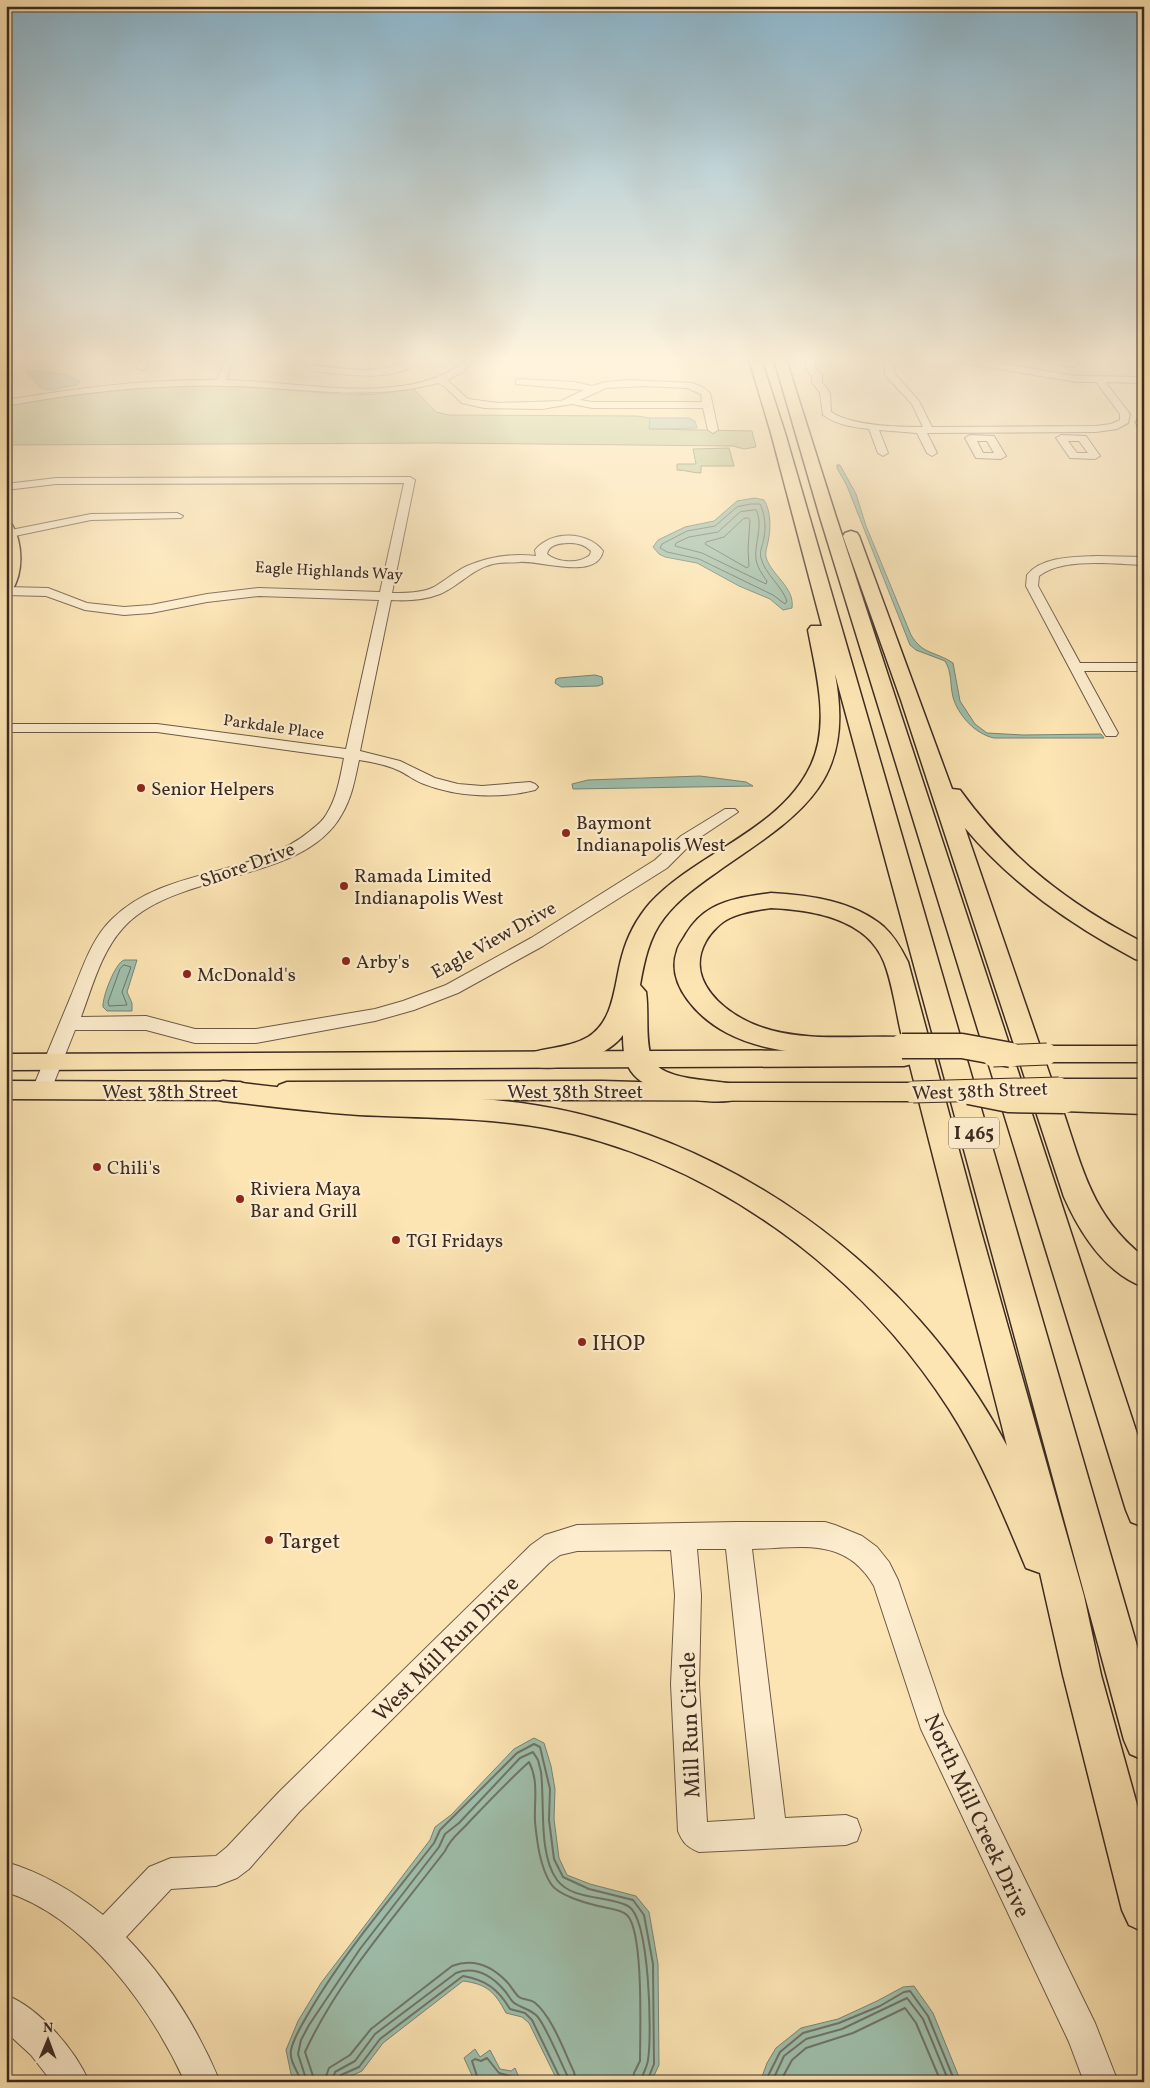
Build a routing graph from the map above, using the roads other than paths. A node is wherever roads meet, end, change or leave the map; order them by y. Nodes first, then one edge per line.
1 (784, 456) edge
2 (810, 456) edge
3 (820, 456) edge
4 (410, 480) joint
5 (6, 486) edge
6 (177, 516) dead end
7 (803, 527) junction
8 (8, 530) edge
9 (548, 544) junction
10 (476, 553) dead end
11 (547, 560) junction
12 (1144, 562) edge
13 (455, 564) dead end
14 (7, 587) edge
15 (386, 594) junction
16 (1076, 668) junction
17 (1144, 668) edge
18 (6, 728) edge
19 (1111, 734) dead end
20 (928, 748) junction
21 (352, 755) junction
22 (530, 787) dead end
23 (730, 812) dead end
24 (1144, 953) edge
25 (629, 976) junction
26 (69, 1024) junction
27 (903, 1052) junction
28 (1144, 1054) edge
29 (1011, 1055) joint
30 (638, 1058) junction
31 (543, 1059) junction
32 (54, 1061) junction
33 (6, 1062) edge
34 (1144, 1088) edge
35 (6, 1090) edge
36 (42, 1090) junction
37 (223, 1091) junction
38 (727, 1092) junction
39 (970, 1092) joint
40 (1062, 1095) junction
41 (1144, 1104) edge
42 (1144, 1274) edge
43 (1144, 1510) edge
44 (737, 1535) junction
45 (683, 1536) junction
46 (860, 1549) joint
47 (1082, 1675) junction
48 (1144, 1740) edge
49 (846, 1830) dead end
50 (772, 1834) junction
51 (6, 1877) edge
52 (1144, 1910) edge
53 (104, 1938) junction
54 (6, 2011) edge
55 (72, 2082) edge
56 (203, 2082) edge
57 (1101, 2082) edge

1 - 7 highway, I 465
2 - 43 highway, I 465
3 - 20 highway
4 - 5 street
4 - 15 street, Shore Drive
6 - 8 street
7 - 25 highway
7 - 48 highway, I 465
8 - 14 main road
9 - 10 street, Eagle Highlands Way
9 - 11 street
9 - 11 street, Eagle Highlands Way
11 - 15 street, Eagle Highlands Way
12 - 16 street
13 - 15 street, Eagle Highlands Way
14 - 15 street, Eagle Highlands Way
15 - 21 street, Shore Drive
16 - 17 street
16 - 19 street
18 - 21 street, Parkdale Place
20 - 24 highway
20 - 42 highway
21 - 22 street, Parkdale Place
21 - 26 street, Shore Drive
23 - 26 street, Eagle View Drive
25 - 30 highway
25 - 31 highway
26 - 32 street, Shore Drive
27 - 29 highway, bridge
27 - 30 main road, West 38th Street
27 - 47 highway
28 - 29 main road, West 38th Street, bridge
30 - 31 main road, West 38th Street
30 - 38 highway
31 - 32 main road, West 38th Street
32 - 33 main road, West 38th Street
32 - 36 street, Shore Drive
34 - 40 main road, West 38th Street
35 - 36 main road, West 38th Street
36 - 37 main road, West 38th Street
37 - 38 main road, West 38th Street
37 - 47 highway
38 - 39 main road, West 38th Street, bridge
39 - 40 highway, bridge
40 - 41 highway
44 - 45 street, West Mill Run Drive
44 - 46 street, West Mill Run Drive
44 - 50 street
45 - 50 street, Mill Run Circle
45 - 53 street, West Mill Run Drive
46 - 57 street, North Mill Creek Drive
47 - 52 highway
49 - 50 street, Mill Run Circle
51 - 53 street
53 - 56 street
54 - 55 street

